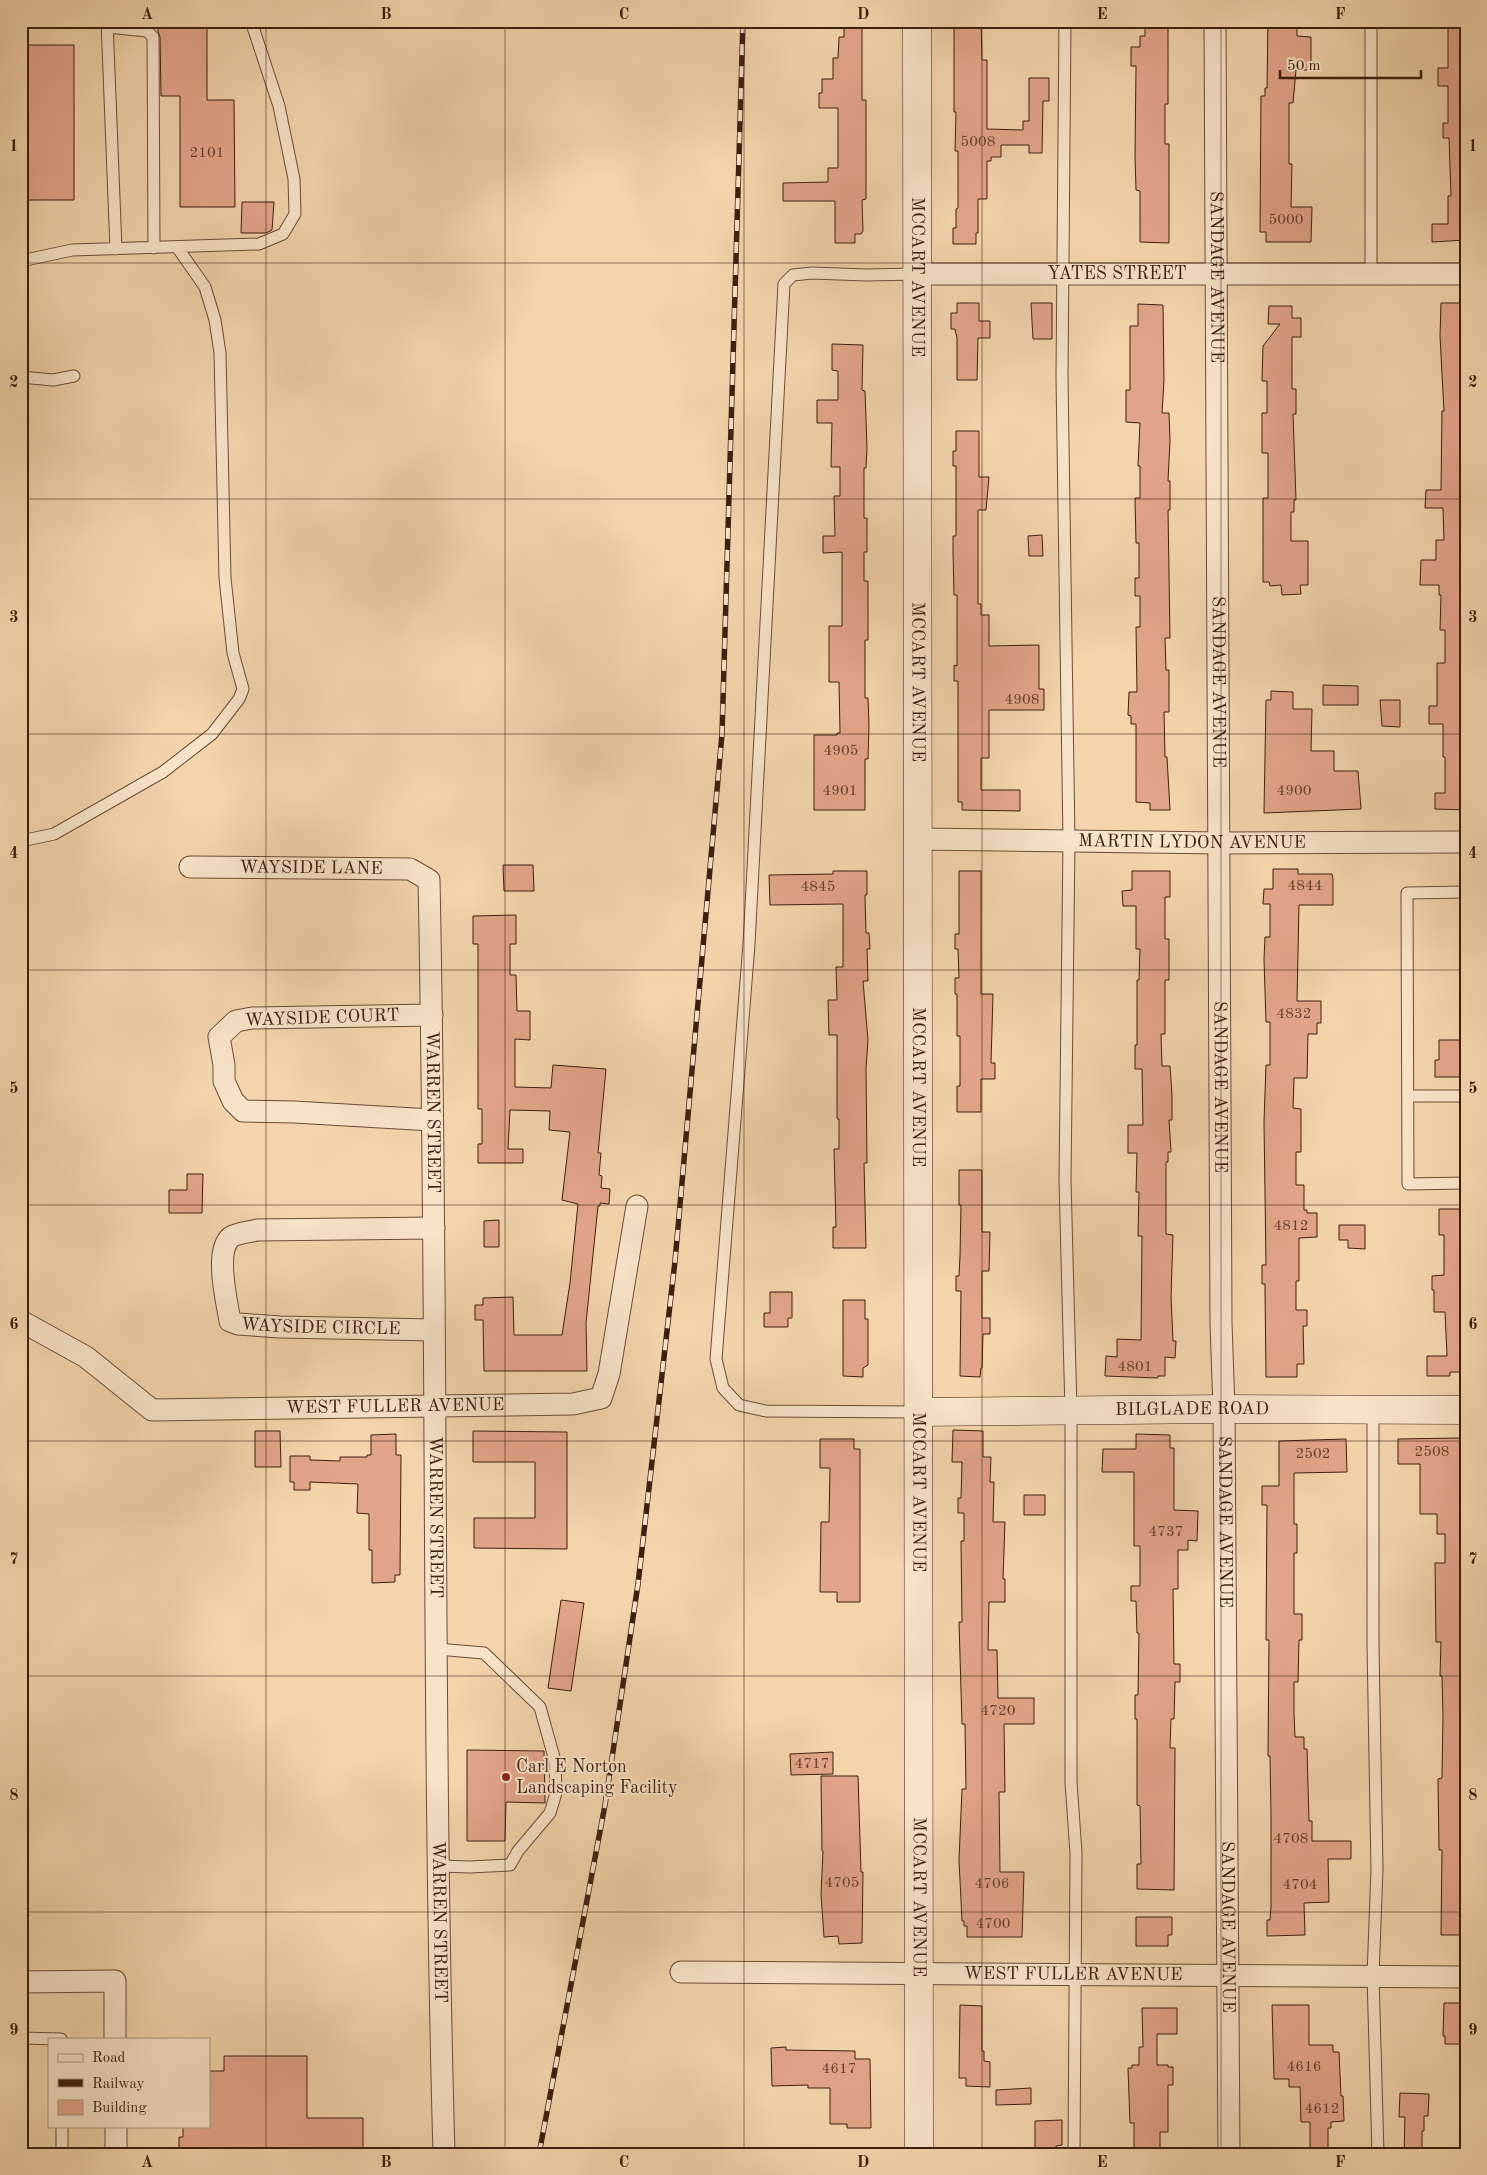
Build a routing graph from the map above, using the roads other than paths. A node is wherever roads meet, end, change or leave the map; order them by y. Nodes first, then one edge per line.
1 (251, 21) edge
2 (917, 21) edge
3 (1064, 21) edge
4 (1215, 21) edge
5 (1370, 21) edge
6 (107, 24) edge
7 (177, 247) junction
8 (154, 248) junction
9 (116, 249) junction
10 (21, 261) edge
11 (917, 274) junction
12 (1064, 274) junction
13 (1217, 274) junction
14 (1371, 274) junction
15 (1466, 274) edge
16 (74, 376) dead end
17 (21, 377) edge
18 (918, 839) junction
19 (21, 841) edge
20 (1069, 841) junction
21 (1220, 842) junction
22 (1466, 842) edge
23 (190, 867) dead end
24 (429, 880) joint
25 (1466, 892) edge
26 (432, 1015) junction
27 (1408, 1096) junction
28 (1466, 1096) edge
29 (432, 1120) junction
30 (1466, 1184) edge
31 (637, 1206) dead end
32 (434, 1228) junction
33 (21, 1321) edge
34 (434, 1330) junction
35 (434, 1407) junction
36 (1224, 1409) junction
37 (1373, 1410) junction
38 (1466, 1410) edge
39 (1071, 1411) junction
40 (918, 1412) junction
41 (437, 1649) junction
42 (439, 1866) junction
43 (681, 1972) dead end
44 (919, 1974) junction
45 (1076, 1975) junction
46 (1228, 1975) junction
47 (1373, 1976) junction
48 (1466, 1977) edge
49 (21, 1982) edge
50 (21, 2038) edge
51 (115, 2038) edge
52 (48, 2039) edge
53 (62, 2128) edge
54 (116, 2128) edge
55 (62, 2154) edge
56 (116, 2154) edge
57 (444, 2154) edge
58 (919, 2154) edge
59 (1074, 2154) edge
60 (1229, 2154) edge
61 (1378, 2154) edge

1 - 7 lane
2 - 11 main road, MCCART AVENUE
3 - 12 lane
4 - 13 street, SANDAGE AVENUE
5 - 14 lane
6 - 8 lane
6 - 9 lane
7 - 8 lane
7 - 19 lane
8 - 9 lane
9 - 10 lane
11 - 12 street, YATES STREET
11 - 18 main road, MCCART AVENUE
11 - 40 lane
12 - 13 street, YATES STREET
12 - 20 lane
13 - 14 street, YATES STREET
13 - 21 street, SANDAGE AVENUE
14 - 15 street, YATES STREET
16 - 17 lane
18 - 20 street, MARTIN LYDON AVENUE
18 - 40 main road, MCCART AVENUE
20 - 21 street, MARTIN LYDON AVENUE
20 - 39 lane
21 - 22 street, MARTIN LYDON AVENUE
21 - 36 street, SANDAGE AVENUE
23 - 24 street, WAYSIDE LANE
24 - 26 street, WARREN STREET
25 - 27 lane
26 - 29 street, WARREN STREET
26 - 29 street, WAYSIDE COURT
27 - 28 lane
27 - 30 lane
29 - 32 street, WARREN STREET
31 - 35 street, WEST FULLER AVENUE
32 - 34 street, WARREN STREET
32 - 34 street, WAYSIDE CIRCLE
33 - 35 street, WEST FULLER AVENUE
34 - 35 street, WARREN STREET
35 - 41 street, WARREN STREET
36 - 37 main road, BILGLADE ROAD
36 - 39 main road, BILGLADE ROAD
36 - 46 street, SANDAGE AVENUE
37 - 38 main road, BILGLADE ROAD
37 - 47 lane
39 - 40 main road, BILGLADE ROAD
39 - 45 lane
40 - 44 main road, MCCART AVENUE
41 - 42 street, WARREN STREET
41 - 42 lane
42 - 57 street, WARREN STREET
43 - 44 street, WEST FULLER AVENUE
44 - 45 street, WEST FULLER AVENUE
44 - 58 main road, MCCART AVENUE
45 - 46 street, WEST FULLER AVENUE
45 - 59 lane
46 - 47 street, WEST FULLER AVENUE
46 - 60 street, SANDAGE AVENUE
47 - 48 street, WEST FULLER AVENUE
47 - 61 lane
49 - 51 street
50 - 52 lane
53 - 55 lane
54 - 56 street

